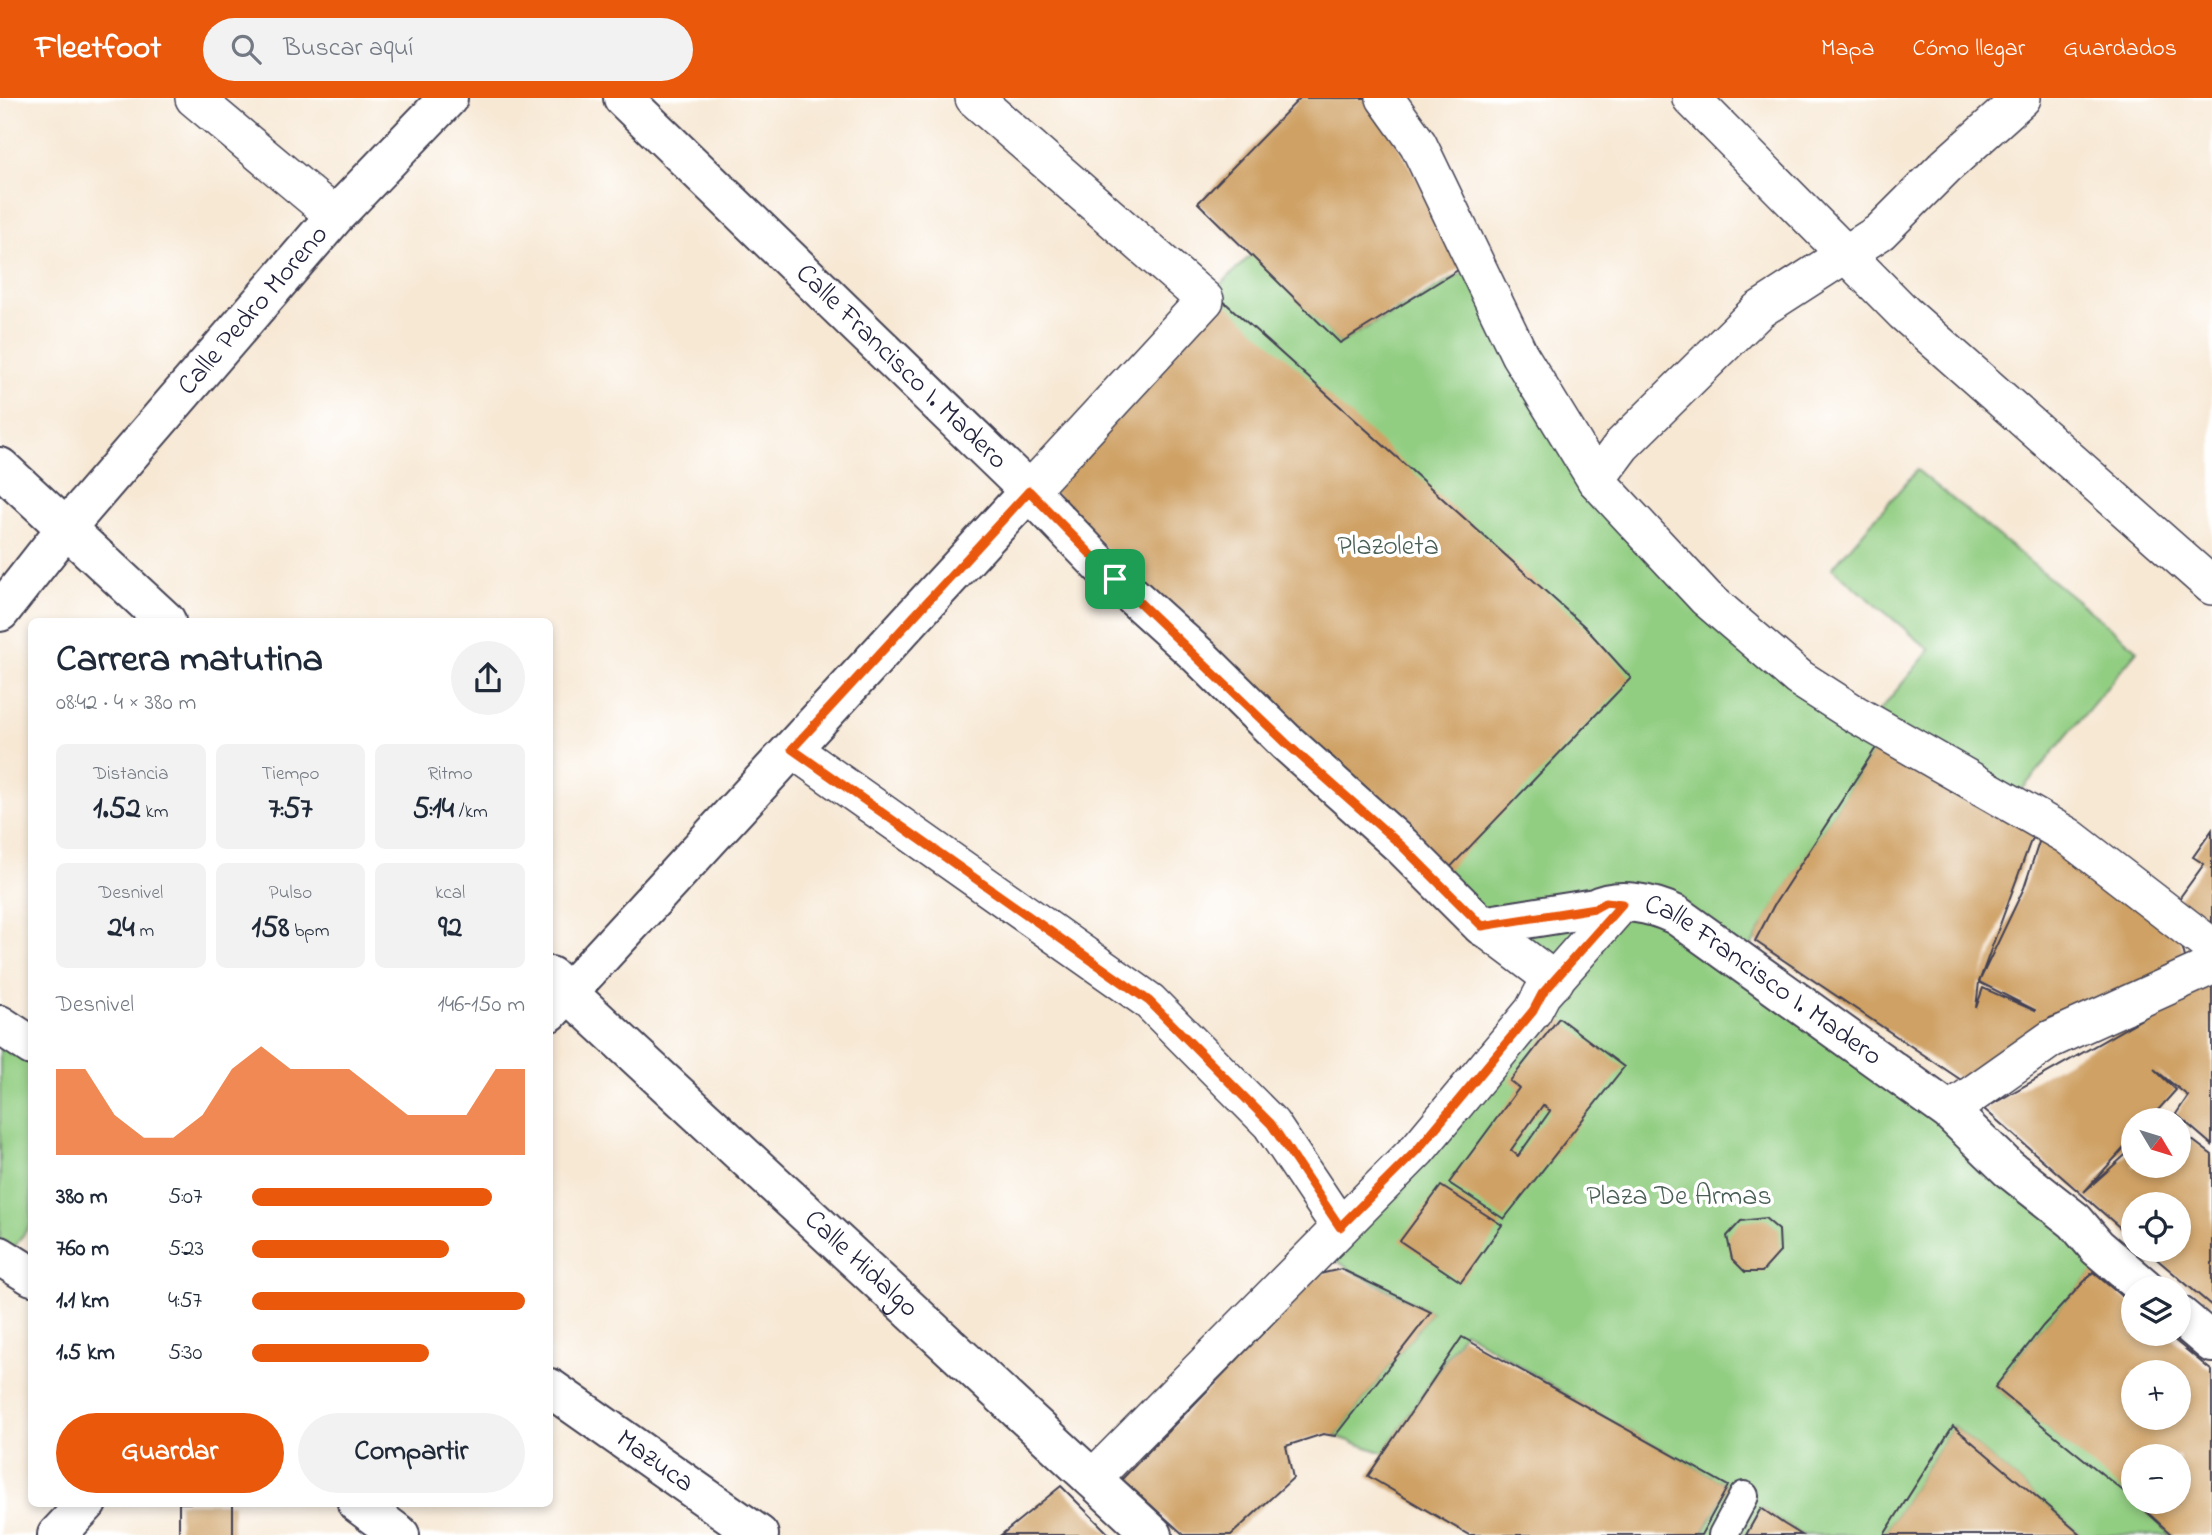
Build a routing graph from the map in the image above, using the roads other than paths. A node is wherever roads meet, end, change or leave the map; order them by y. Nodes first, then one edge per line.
1 (194, 98) edge
2 (448, 98) edge
3 (623, 98) edge
4 (974, 98) edge
5 (1385, 98) edge
6 (1691, 98) edge
7 (2022, 98) edge
8 (335, 216) junction
9 (1845, 254) junction
10 (0, 467) edge
11 (1596, 480) junction
12 (1029, 491) junction
13 (66, 528) junction
14 (2212, 586) edge
15 (0, 612) edge
16 (163, 618) edge
17 (792, 749) junction
18 (1622, 904) junction
19 (1482, 926) junction
20 (2212, 947) edge
21 (2212, 965) edge
22 (1555, 981) junction
23 (555, 993) edge
24 (0, 1025) edge
25 (28, 1043) edge
26 (1949, 1111) junction
27 (1340, 1227) junction
28 (2132, 1276) edge
29 (2191, 1325) edge
30 (2212, 1343) edge
31 (553, 1390) edge
32 (1092, 1479) junction
33 (1744, 1496) dead end
34 (83, 1507) edge
35 (362, 1507) edge
36 (57, 1535) edge
37 (400, 1535) edge
38 (759, 1535) edge
39 (1153, 1535) edge
40 (1723, 1535) edge

1 - 8 street
2 - 8 main road, Calle Pedro Moreno
3 - 12 main road, Calle Francisco I. Madero
4 - 12 street
5 - 11 street
6 - 9 street
7 - 9 street
8 - 13 main road, Calle Pedro Moreno
9 - 11 street
9 - 14 street
10 - 13 main road
11 - 20 street
12 - 17 main road
12 - 19 main road, Calle Francisco I. Madero
13 - 15 main road, Calle Pedro Moreno
13 - 16 main road
17 - 23 main road
17 - 27 street
18 - 19 main road, Calle Francisco I. Madero
18 - 22 street
18 - 26 main road, Calle Francisco I. Madero
19 - 22 street
21 - 26 street
22 - 27 street
23 - 32 main road, Calle Hidalgo
24 - 25 main road
26 - 28 main road, Calle Francisco I. Madero
27 - 32 street
29 - 30 main road
31 - 38 main road, Mazuca
32 - 39 main road, Calle Hidalgo
33 - 40 street
34 - 36 main road
35 - 37 main road

